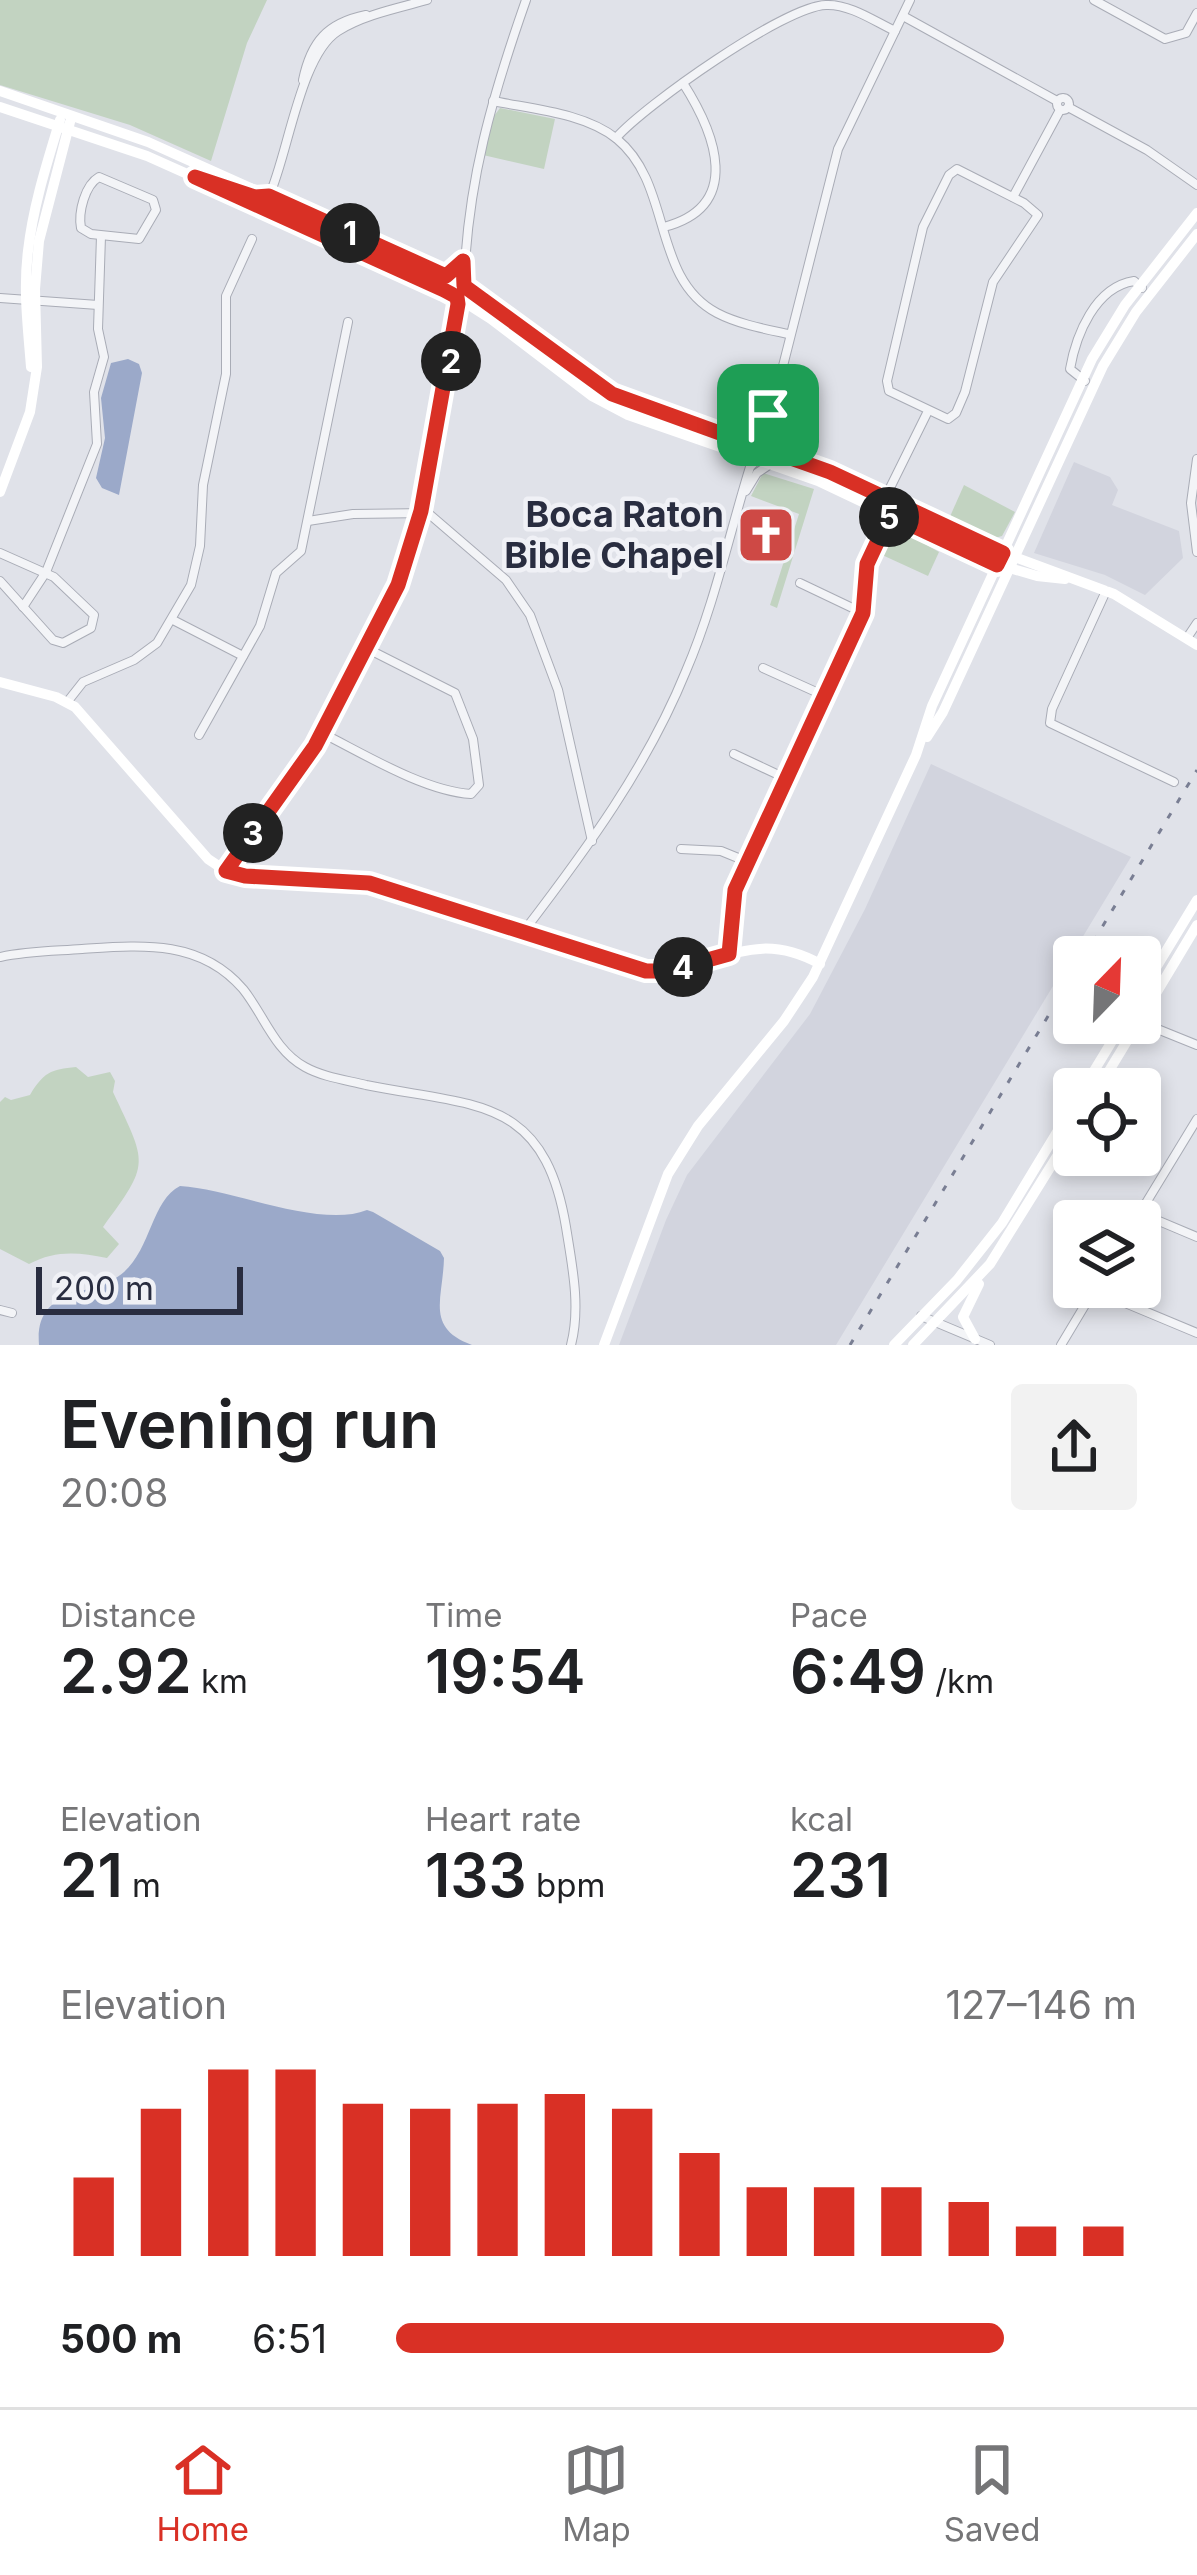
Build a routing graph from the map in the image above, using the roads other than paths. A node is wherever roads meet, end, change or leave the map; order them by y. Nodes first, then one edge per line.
1 (428, 0) edge
2 (526, 0) edge
3 (910, 0) edge
4 (1094, 0) edge
5 (1197, 13) edge
6 (903, 16) junction
7 (895, 31) junction
8 (682, 83) junction
9 (0, 91) edge
10 (493, 100) junction
11 (1062, 106) junction
12 (0, 107) edge
13 (65, 119) junction
14 (616, 138) junction
15 (195, 177) junction
16 (1197, 185) edge
17 (269, 196) junction
18 (1013, 197) junction
19 (1197, 214) edge
20 (664, 227) junction
21 (1197, 234) edge
22 (101, 236) junction
23 (252, 238) dead end
24 (463, 261) junction
25 (446, 276) junction
26 (1140, 285) junction
27 (460, 291) junction
28 (0, 298) edge
29 (1144, 301) junction
30 (31, 302) junction
31 (98, 305) junction
32 (478, 310) junction
33 (348, 322) dead end
34 (457, 330) junction
35 (788, 334) junction
36 (1096, 378) junction
37 (1081, 381) junction
38 (614, 408) junction
39 (928, 411) junction
40 (680, 420) junction
41 (684, 436) junction
42 (754, 445) junction
43 (1197, 459) edge
44 (763, 462) junction
45 (830, 472) junction
46 (0, 492) edge
47 (885, 498) junction
48 (421, 511) junction
49 (890, 515) junction
50 (308, 521) junction
51 (1197, 552) edge
52 (0, 553) edge
53 (1006, 561) junction
54 (46, 572) junction
55 (0, 581) edge
56 (800, 583) dead end
57 (1106, 591) junction
58 (23, 607) junction
59 (863, 613) junction
60 (173, 620) junction
61 (1197, 623) edge
62 (1192, 641) edge
63 (366, 648) junction
64 (242, 656) junction
65 (764, 668) dead end
66 (0, 682) edge
67 (825, 696) junction
68 (68, 701) junction
69 (322, 733) junction
70 (199, 735) dead end
71 (734, 754) dead end
72 (785, 778) junction
73 (1174, 782) dead end
74 (592, 842) junction
75 (681, 849) dead end
76 (748, 862) junction
77 (226, 871) junction
78 (1197, 900) edge
79 (1197, 925) edge
80 (523, 932) junction
81 (729, 954) junction
82 (0, 956) edge
83 (1161, 959) edge
84 (820, 964) junction
85 (1161, 985) edge
86 (1161, 1031) edge
87 (1197, 1045) edge
88 (1197, 1119) edge
89 (1186, 1137) junction
90 (1053, 1139) edge
91 (1197, 1141) edge
92 (1053, 1163) edge
93 (1148, 1200) edge
94 (1161, 1225) edge
95 (1197, 1237) edge
96 (990, 1264) junction
97 (1083, 1308) edge
98 (1139, 1308) edge
99 (0, 1310) edge
100 (13, 1313) dead end
101 (921, 1316) junction
102 (934, 1322) junction
103 (1197, 1333) edge
104 (975, 1339) junction
105 (571, 1345) edge
106 (604, 1345) edge
107 (895, 1345) edge
108 (914, 1345) edge
109 (990, 1345) edge
110 (1061, 1345) edge

1 - 17 street
2 - 10 street
3 - 6 street
4 - 5 street
6 - 7 street
6 - 11 street
7 - 8 street
7 - 35 street
8 - 14 street
8 - 20 street
9 - 13 main road
10 - 14 street
10 - 24 street
11 - 16 street
11 - 18 street
12 - 13 main road
13 - 15 main road
13 - 17 main road
13 - 30 main road
14 - 20 street
15 - 17 main road
15 - 27 main road
17 - 25 main road
18 - 39 street
18 - 39 street
19 - 26 main road
20 - 35 street
21 - 29 main road
22 - 22 street
22 - 31 street
23 - 60 street
24 - 25 street
24 - 27 street
25 - 27 main road
26 - 29 street
26 - 37 main road
26 - 37 street
27 - 32 main road
27 - 34 street
27 - 40 main road
28 - 30 street
29 - 36 main road
30 - 31 street
30 - 46 main road
31 - 54 street
32 - 34 street
32 - 38 main road
33 - 50 street
34 - 48 street
35 - 42 street
36 - 37 street
36 - 53 main road
37 - 53 main road
38 - 40 main road
38 - 41 main road
39 - 47 street
40 - 42 main road
41 - 42 main road
41 - 44 main road
42 - 45 main road
43 - 51 street
44 - 45 main road
44 - 49 main road
44 - 74 street
45 - 47 main road
47 - 53 main road
48 - 50 street
48 - 63 street
48 - 74 street
49 - 53 main road
49 - 59 street
50 - 64 street
52 - 54 street
53 - 57 main road
53 - 84 main road
54 - 58 street
54 - 58 street
55 - 58 street
56 - 59 street
57 - 62 main road
57 - 73 street
59 - 67 street
60 - 64 street
60 - 68 street
61 - 62 street
63 - 69 street
63 - 69 street
64 - 70 street
65 - 67 street
66 - 68 main road
67 - 72 street
68 - 77 main road
69 - 77 street
71 - 72 street
72 - 76 street
74 - 80 street
75 - 76 street
76 - 81 street
77 - 80 main road
78 - 83 main road
79 - 85 main road
80 - 81 main road
81 - 84 main road
82 - 105 street
84 - 106 main road
86 - 87 street
88 - 89 street
89 - 91 street
89 - 93 street
90 - 101 main road
92 - 96 main road
94 - 95 street
96 - 102 main road
96 - 104 main road
97 - 110 street
98 - 103 street
99 - 100 street
101 - 102 street
101 - 107 main road
102 - 104 street
102 - 108 main road
104 - 109 street

